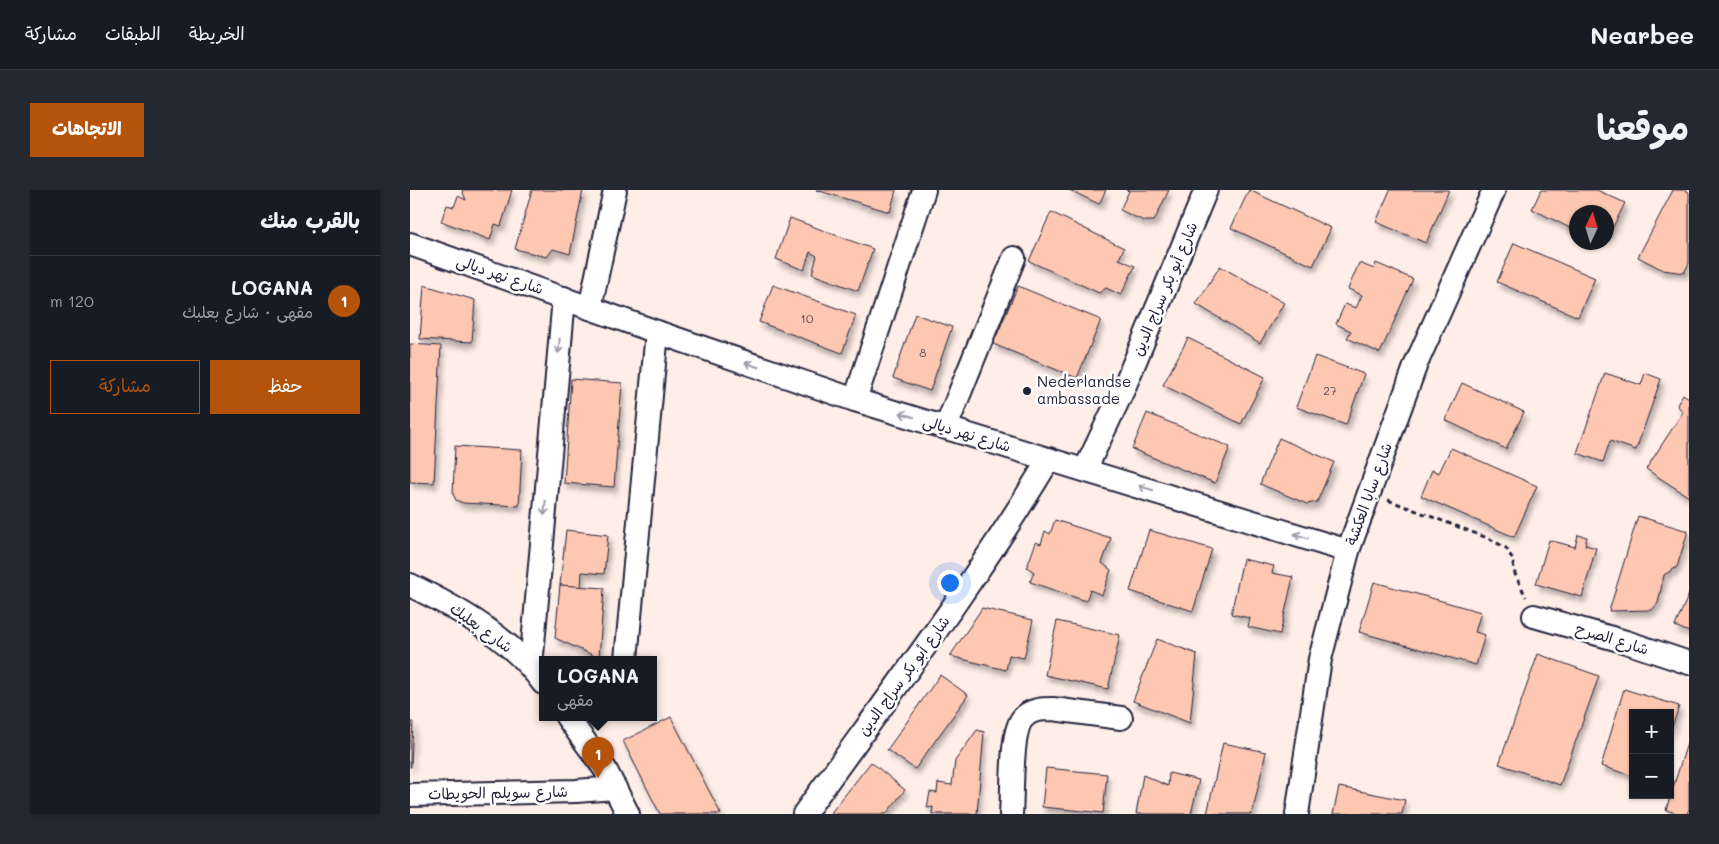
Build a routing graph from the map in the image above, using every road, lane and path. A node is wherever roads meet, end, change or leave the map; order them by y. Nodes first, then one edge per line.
1 (615, 190) edge
2 (924, 190) edge
3 (1206, 190) edge
4 (1494, 190) edge
5 (410, 244) edge
6 (1014, 258) dead end
7 (564, 298) junction
8 (590, 308) junction
9 (657, 332) junction
10 (854, 400) junction
11 (946, 427) junction
12 (1049, 459) junction
13 (1085, 470) junction
14 (1369, 492) junction
15 (1348, 551) junction
16 (410, 585) edge
17 (1534, 616) joint
18 (626, 656) edge
19 (1689, 663) edge
20 (537, 675) edge
21 (1121, 718) dead end
22 (570, 721) edge
23 (615, 788) junction
24 (410, 795) edge
25 (628, 814) edge
26 (804, 814) edge
27 (1011, 814) edge
28 (1296, 814) edge

1 - 8 street
2 - 10 street
3 - 13 street, شارع أبو بكر سراج الدين
4 - 14 street, شارع سابا العكشة
5 - 7 street, شارع نهر ديالى
6 - 11 street
7 - 8 street, شارع نهر ديالى
7 -> 20 street
8 - 9 street, شارع نهر ديالى
10 -> 9 street, شارع نهر ديالى
9 - 18 street
11 -> 10 street, شارع نهر ديالى
11 - 12 street, شارع نهر ديالى
12 - 13 street, شارع نهر ديالى
12 - 26 street, شارع أبو بكر سراج الدين
15 -> 13 street, شارع نهر ديالى
14 - 15 street, شارع سابا العكشة
14 - 17 path
15 - 28 street, شارع سابا العكشة
16 - 20 street, شارع بعلبك
17 - 19 street, شارع الصرح
21 - 27 street
22 - 23 street
23 - 24 street, شارع سويلم الحويطات
23 - 25 street

